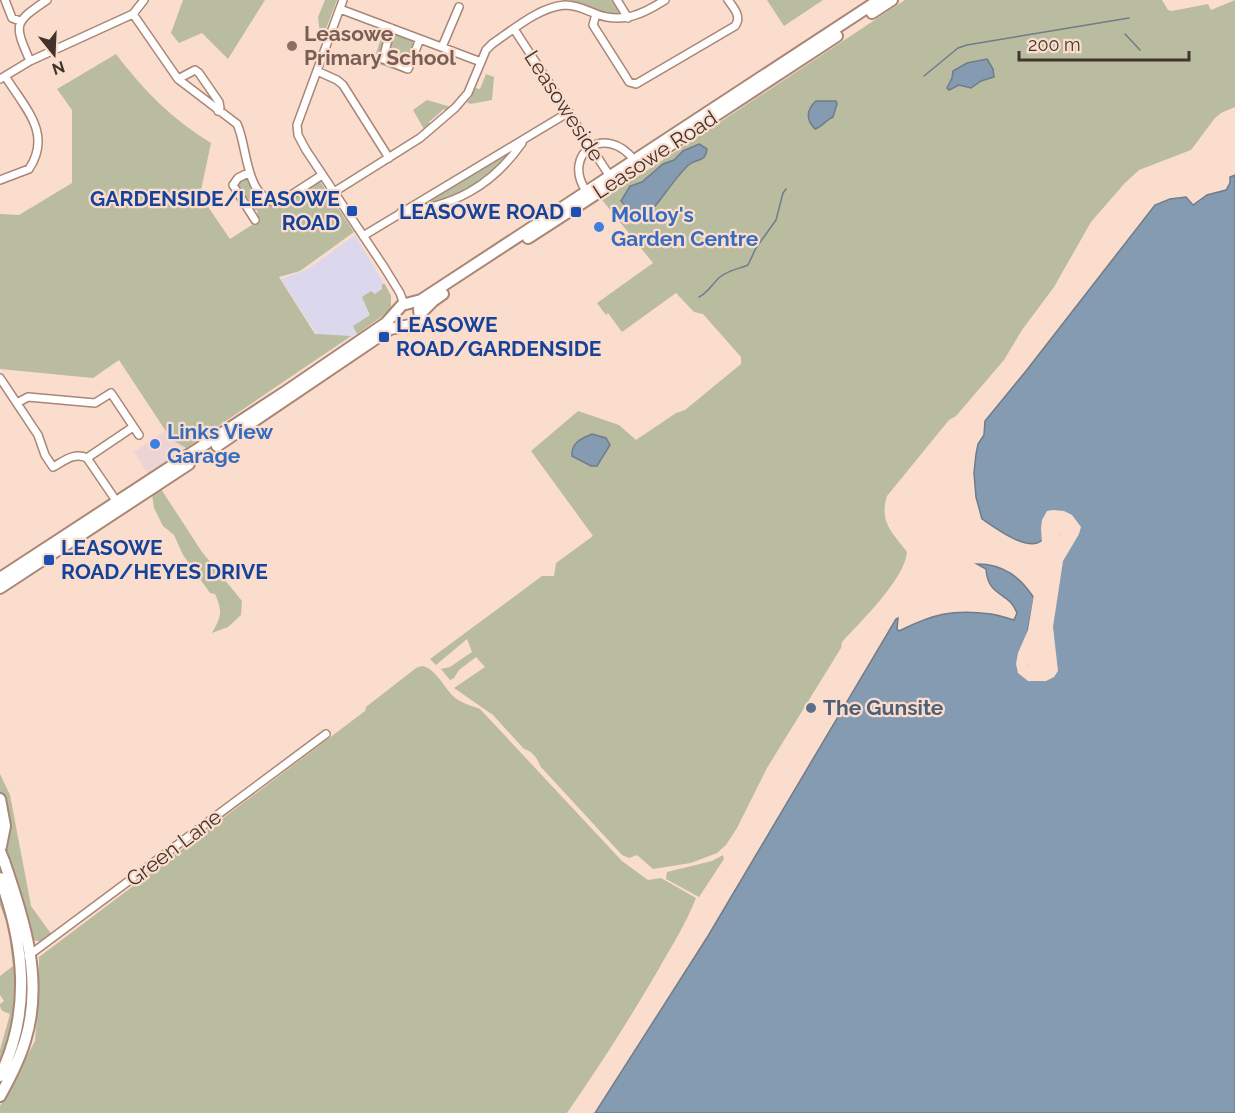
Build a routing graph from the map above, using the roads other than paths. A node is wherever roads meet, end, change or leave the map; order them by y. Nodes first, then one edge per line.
1 (5, 0) edge
2 (47, 0) edge
3 (144, 0) edge
4 (343, 0) edge
5 (617, 0) edge
6 (665, 0) edge
7 (728, 0) edge
8 (879, 0) edge
9 (892, 0) edge
10 (566, 3) edge
11 (459, 7) dead end
12 (340, 9) junction
13 (596, 14) junction
14 (133, 15) junction
15 (628, 18) junction
16 (20, 21) junction
17 (392, 28) junction
18 (514, 29) junction
19 (420, 39) junction
20 (442, 47) junction
21 (30, 61) junction
22 (481, 62) junction
23 (317, 71) junction
24 (2, 77) edge
25 (177, 79) junction
26 (218, 111) junction
27 (568, 112) junction
28 (524, 141) junction
29 (591, 147) junction
30 (389, 158) junction
31 (634, 160) junction
32 (248, 173) junction
33 (322, 175) junction
34 (612, 179) junction
35 (0, 180) edge
36 (586, 191) junction
37 (334, 192) junction
38 (398, 213) junction
39 (255, 220) dead end
40 (363, 236) junction
41 (404, 306) junction
42 (420, 314) junction
43 (405, 325) junction
44 (0, 378) edge
45 (17, 403) junction
46 (133, 427) junction
47 (139, 435) dead end
48 (87, 458) junction
49 (119, 506) junction
50 (0, 578) edge
51 (0, 588) edge
52 (326, 734) dead end
53 (0, 799) edge
54 (2, 856) edge
55 (0, 878) edge
56 (26, 957) junction
57 (0, 1076) edge
58 (0, 1096) edge

1 - 16 street
2 - 16 street
3 - 14 street
4 - 12 street
5 - 15 street
6 - 15 street
7 - 13 street
8 - 31 main road, Leasowe Road
9 - 34 main road, Leasowe Road
10 - 13 street
10 - 18 street
11 - 20 street
12 - 17 street
12 - 23 street
13 - 15 street
14 - 21 street
14 - 25 street
16 - 21 street
17 - 19 street
17 - 19 street
18 - 22 street
18 - 27 street, Leasoweside
19 - 20 street
20 - 22 street
21 - 24 street
22 - 30 street
23 - 30 street
23 - 33 street
24 - 35 street
25 - 26 street
25 - 26 street
26 - 32 street
27 - 28 street
27 - 29 street, Leasoweside
28 - 38 street
28 - 38 street
29 - 31 street, Leasowe Road
29 - 34 street, Leasoweside
29 - 36 street, Leasowe Road
30 - 37 street
31 - 34 main road, Leasowe Road
32 - 33 street
32 - 39 street
33 - 37 street
34 - 36 main road, Leasowe Road
34 - 42 main road, Leasowe Road
36 - 41 main road, Leasowe Road
37 - 40 street
38 - 40 street
40 - 41 street
41 - 42 main road
41 - 43 main road
41 - 49 main road, Leasowe Road
42 - 43 main road
43 - 49 main road, Leasowe Road
44 - 45 street
45 - 46 street
45 - 48 street
46 - 47 street
46 - 48 street
48 - 49 street
49 - 50 main road, Leasowe Road
49 - 51 main road, Leasowe Road
52 - 56 street, Green Lane
53 - 54 main road
54 - 56 main road
55 - 56 main road
56 - 57 main road
56 - 58 main road

